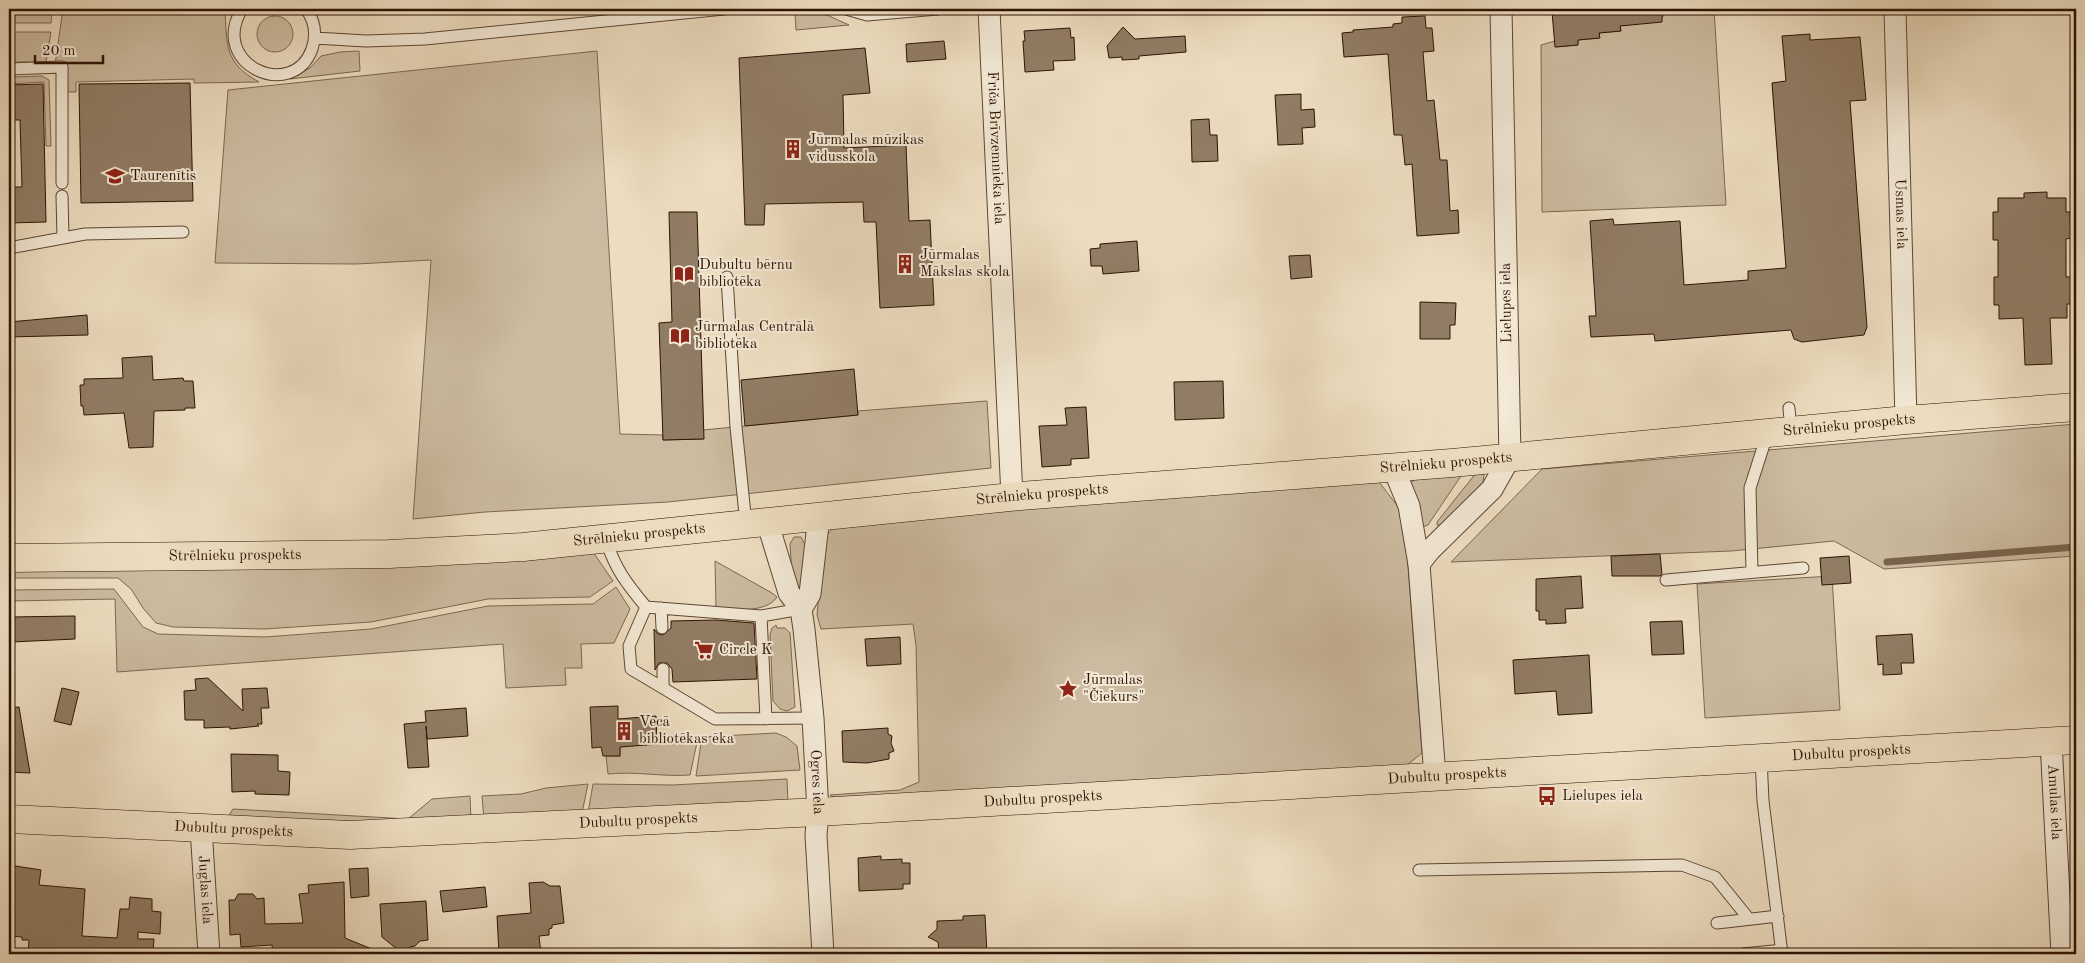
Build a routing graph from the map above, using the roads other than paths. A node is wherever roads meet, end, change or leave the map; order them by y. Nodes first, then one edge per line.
1 (242, 9) edge
2 (306, 9) edge
3 (724, 9) edge
4 (846, 9) edge
5 (938, 9) edge
6 (989, 9) edge
7 (1502, 9) edge
8 (1895, 9) edge
9 (316, 38) junction
10 (9, 69) edge
11 (62, 182) dead end
12 (62, 196) dead end
13 (183, 232) dead end
14 (63, 238) junction
15 (9, 248) edge
16 (728, 277) dead end
17 (2076, 407) edge
18 (1906, 420) junction
19 (1783, 424) junction
20 (1510, 457) junction
21 (1393, 467) junction
22 (1012, 497) junction
23 (819, 516) junction
24 (756, 523) junction
25 (606, 540) junction
26 (9, 558) edge
27 (1419, 564) junction
28 (1803, 568) dead end
29 (1752, 572) junction
30 (1666, 580) dead end
31 (646, 607) junction
32 (661, 608) junction
33 (801, 609) junction
34 (761, 616) junction
35 (662, 628) dead end
36 (663, 670) dead end
37 (663, 688) junction
38 (813, 718) junction
39 (766, 719) junction
40 (2064, 740) edge
41 (1761, 758) junction
42 (1435, 777) junction
43 (818, 812) junction
44 (9, 819) edge
45 (200, 828) junction
46 (1419, 870) dead end
47 (1778, 916) junction
48 (1749, 919) junction
49 (1717, 923) dead end
50 (1782, 952) edge
51 (209, 954) edge
52 (823, 954) edge
53 (1743, 954) edge
54 (2062, 954) edge

1 - 9 lane
2 - 9 lane
3 - 9 lane
4 - 5 lane
6 - 22 street, Friča Brīvzemnieka iela
7 - 20 street, Lielupes iela
8 - 18 street, Usmas iela
10 - 11 lane
12 - 14 lane
13 - 14 lane
14 - 15 lane
16 - 24 lane
17 - 18 main road, Strēlnieku prospekts
18 - 19 main road, Strēlnieku prospekts
19 - 20 main road, Strēlnieku prospekts
19 - 29 lane
20 - 21 main road, Strēlnieku prospekts
20 - 27 street
21 - 22 main road, Strēlnieku prospekts
21 - 27 street
22 - 23 main road, Strēlnieku prospekts
23 - 24 main road, Strēlnieku prospekts
23 - 33 street, Ogres iela
24 - 25 main road, Strēlnieku prospekts
24 - 33 street, Ogres iela
25 - 26 main road, Strēlnieku prospekts
25 - 31 lane
27 - 42 street
28 - 29 lane
29 - 30 lane
31 - 32 lane
31 - 37 lane
32 - 34 lane
32 - 35 lane
33 - 34 lane
33 - 38 street, Ogres iela
34 - 39 lane
36 - 37 lane
37 - 39 lane
38 - 39 lane
38 - 43 street, Ogres iela
40 - 41 main road, Dubultu prospekts
40 - 54 street, Amulas iela
41 - 42 main road, Dubultu prospekts
41 - 47 lane
42 - 43 main road, Dubultu prospekts
43 - 45 main road, Dubultu prospekts
43 - 52 street, Ogres iela
44 - 45 main road, Dubultu prospekts
45 - 51 street, Juglas iela
46 - 48 lane
47 - 48 lane
47 - 50 lane
48 - 49 lane
50 - 53 lane

